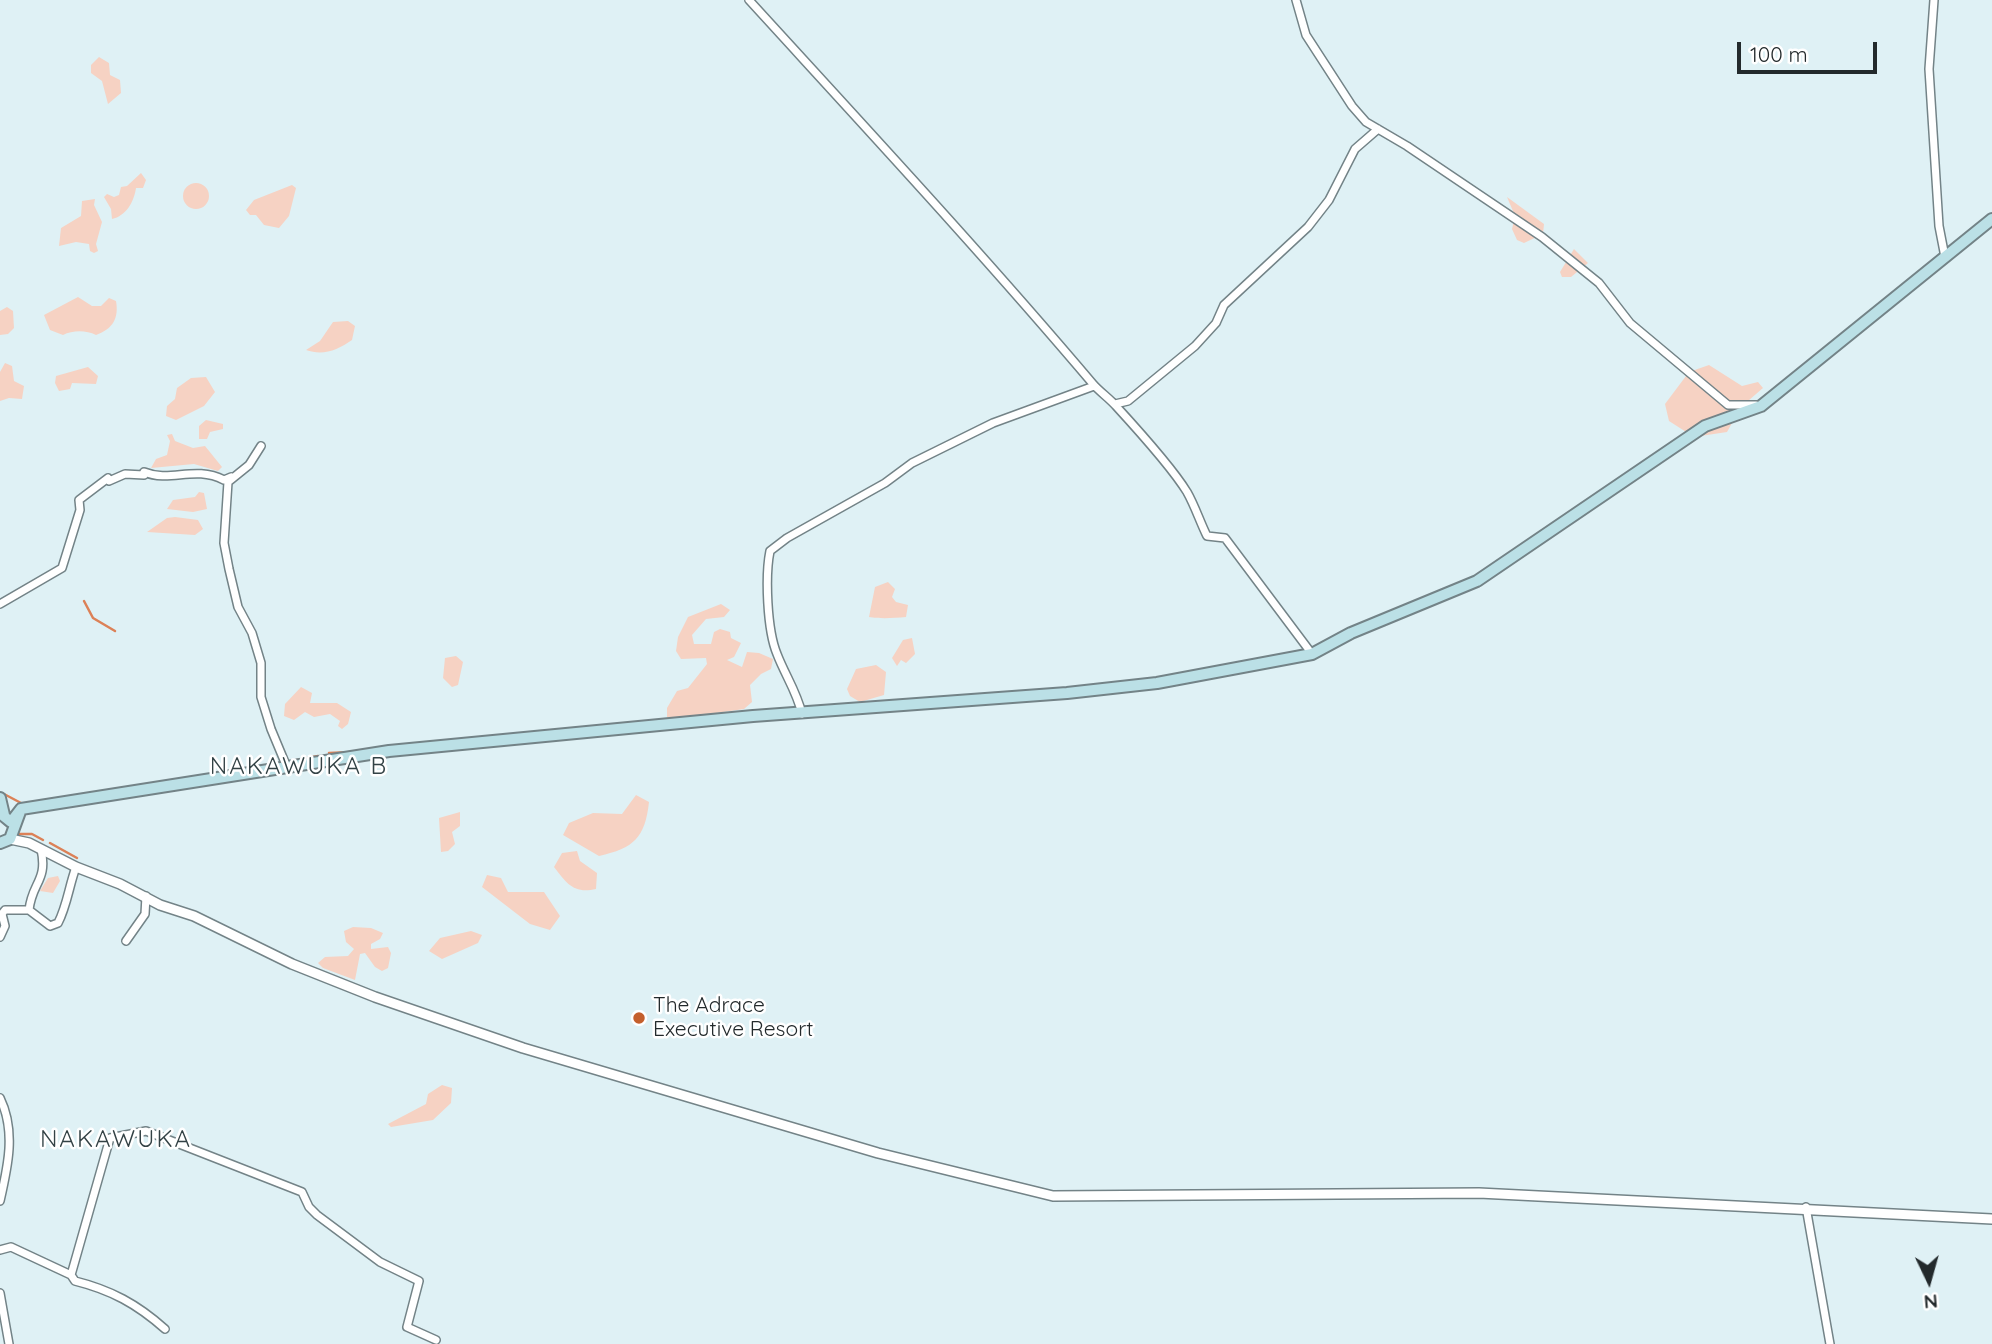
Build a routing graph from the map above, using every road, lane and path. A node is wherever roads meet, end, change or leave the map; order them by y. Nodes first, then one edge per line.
1 (749, 0) edge
2 (1296, 0) edge
3 (1934, 0) edge
4 (1378, 129) junction
5 (1992, 219) edge
6 (1944, 257) junction
7 (1094, 386) junction
8 (1115, 404) junction
9 (1761, 406) junction
10 (261, 446) dead end
11 (235, 476) junction
12 (0, 604) edge
13 (1312, 654) junction
14 (803, 715) junction
15 (286, 765) junction
16 (0, 798) edge
17 (21, 809) junction
18 (2, 814) edge
19 (5, 841) edge
20 (41, 849) junction
21 (76, 867) junction
22 (146, 896) junction
23 (29, 910) junction
24 (0, 937) edge
25 (126, 941) dead end
26 (0, 1098) edge
27 (0, 1200) edge
28 (1806, 1207) junction
29 (1992, 1220) edge
30 (0, 1250) edge
31 (71, 1275) junction
32 (0, 1293) edge
33 (165, 1329) dead end
34 (436, 1340) dead end
35 (9, 1344) edge
36 (1830, 1344) edge

1 - 7 street
2 - 4 street
3 - 6 street
4 - 8 street
4 - 9 street
5 - 6 main road
6 - 9 main road
7 - 8 street
7 - 14 street
8 - 13 street
9 - 13 main road
10 - 11 street
11 - 12 street
11 - 15 street
13 - 14 main road
14 - 15 main road
15 - 17 main road
16 - 18 main road
17 - 18 main road
17 - 19 main road
19 - 20 street
20 - 21 street
20 - 23 street
21 - 22 street
21 - 23 street
22 - 25 street
22 - 28 street
23 - 24 street
26 - 27 street
28 - 29 street
28 - 36 street
30 - 31 street
31 - 33 street
31 - 34 street
32 - 35 street

